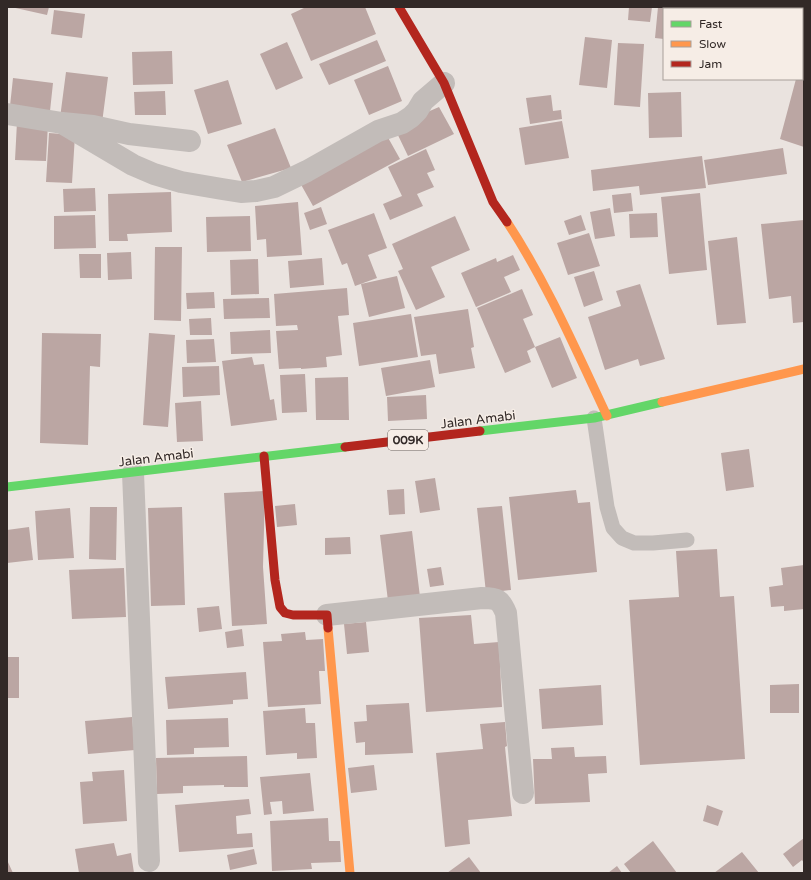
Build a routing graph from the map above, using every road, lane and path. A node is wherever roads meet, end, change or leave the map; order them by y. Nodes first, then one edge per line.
1 (399, 7) edge
2 (444, 83) junction
3 (7, 114) edge
4 (62, 123) junction
5 (190, 141) dead end
6 (804, 369) edge
7 (600, 417) junction
8 (264, 456) junction
9 (133, 473) junction
10 (7, 487) edge
11 (686, 540) dead end
12 (328, 615) junction
13 (523, 793) dead end
14 (149, 861) dead end
15 (350, 873) edge

1 - 2 street
2 - 4 street
2 - 7 street
3 - 4 street
4 - 5 street
6 - 7 street, Jalan Amabi / 009K
7 - 8 street, Jalan Amabi / 009K
7 - 11 lane
8 - 9 street, Jalan Amabi / 009K
8 - 12 street
9 - 10 street, Jalan Amabi / 009K
9 - 14 street
12 - 13 street
12 - 15 street

